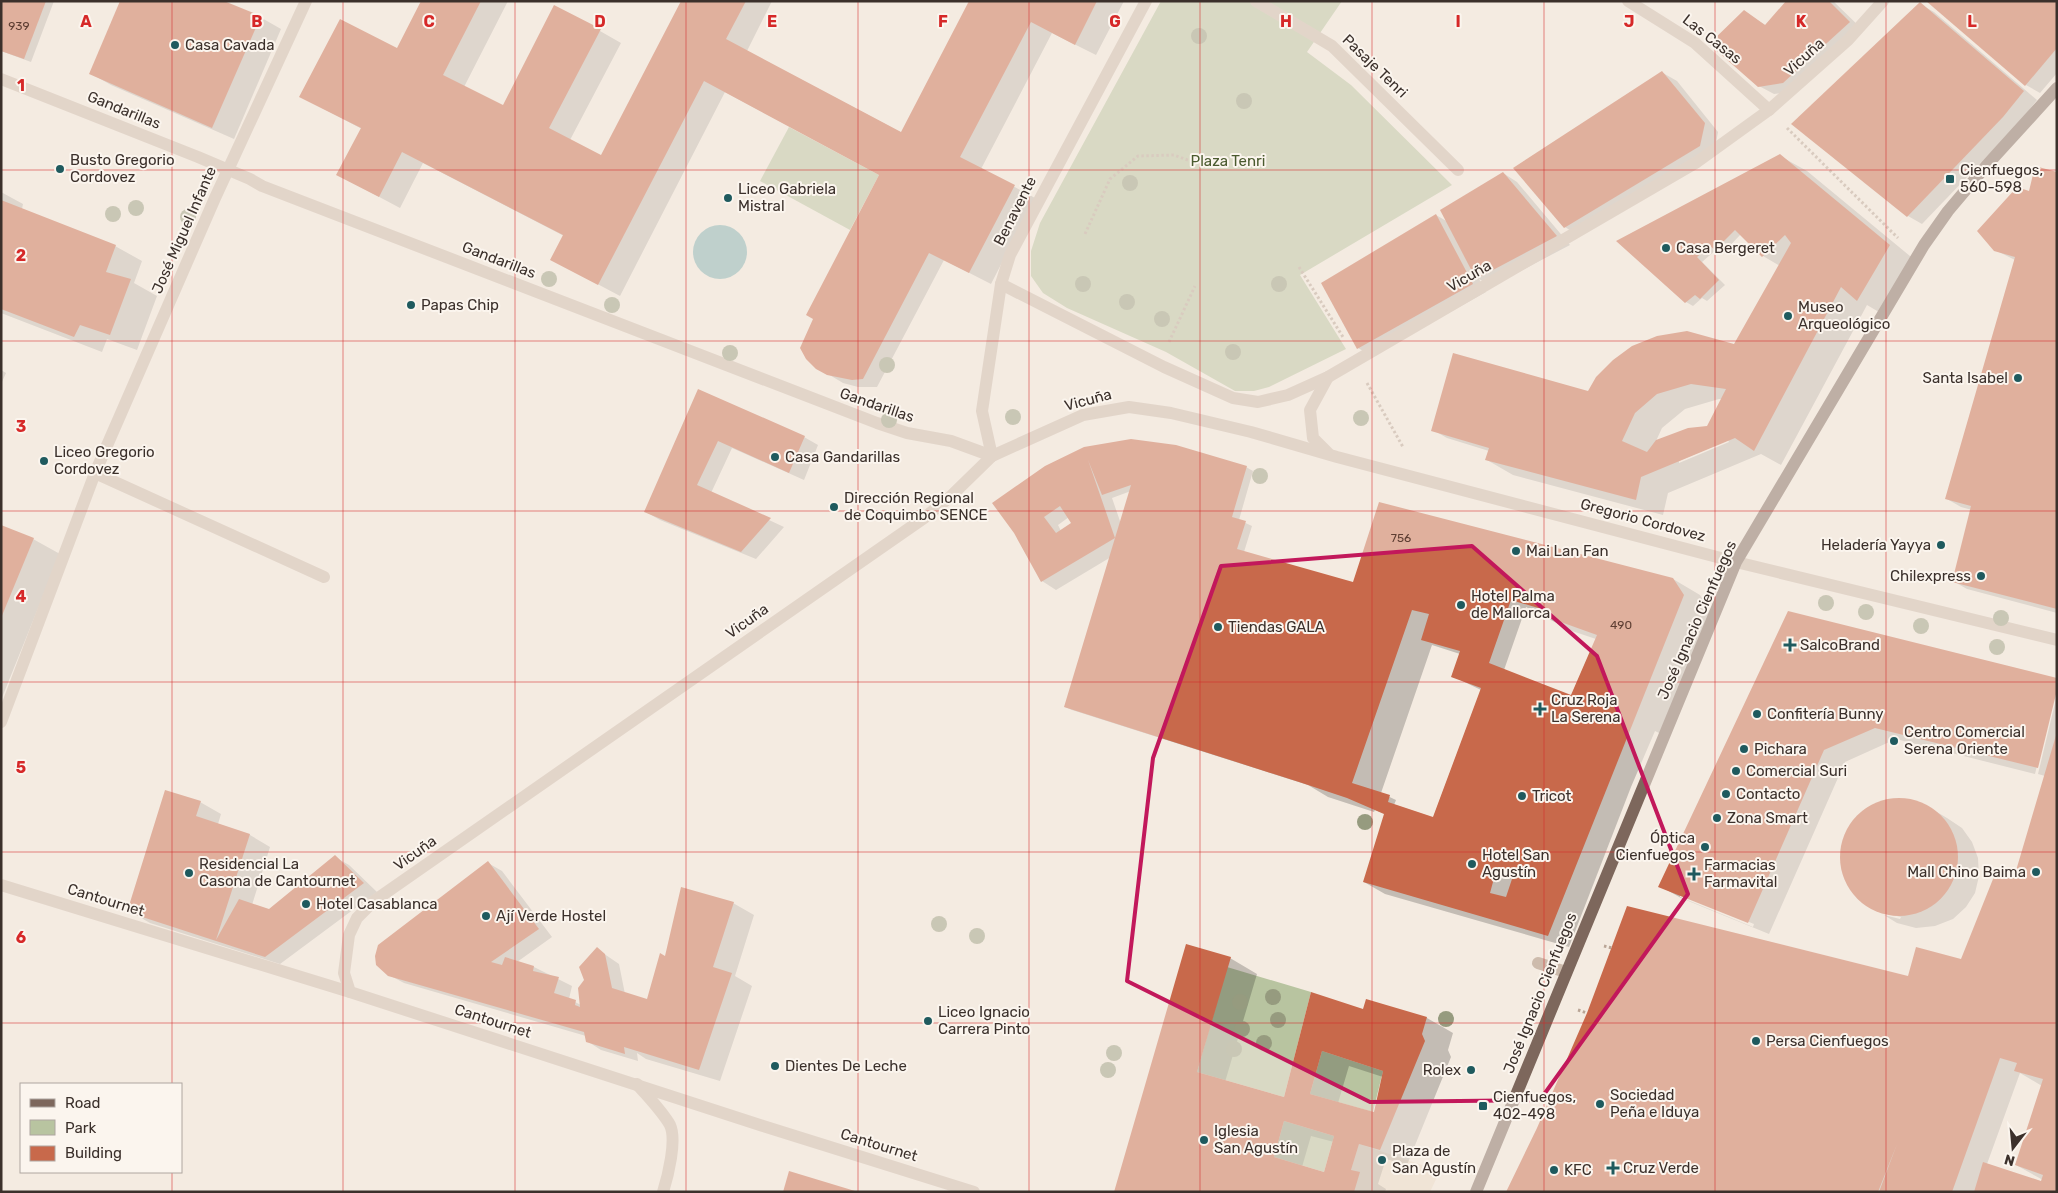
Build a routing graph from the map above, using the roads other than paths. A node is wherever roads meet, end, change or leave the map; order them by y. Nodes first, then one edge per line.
1 (306, 1) edge
2 (1146, 1) edge
3 (1256, 1) edge
4 (1628, 1) edge
5 (1883, 1) edge
6 (1, 79) edge
7 (2057, 88) edge
8 (1769, 110) junction
9 (1458, 170) dead end
10 (228, 171) junction
11 (1001, 284) junction
12 (1328, 377) junction
13 (1251, 432) joint
14 (1330, 455) junction
15 (992, 456) junction
16 (95, 474) junction
17 (1736, 562) junction
18 (324, 577) dead end
19 (2057, 640) edge
20 (1, 722) edge
21 (1, 885) edge
22 (1538, 963) dead end
23 (1566, 972) junction
24 (350, 992) junction
25 (638, 1084) junction
26 (663, 1192) edge
27 (974, 1192) edge
28 (1476, 1192) edge

1 - 10 street, José Miguel Infante
2 - 11 street, Benavente
3 - 9 street, Pasaje Tenri
4 - 8 street, Las Casas
5 - 8 street, Vicuña
6 - 10 street, Gandarillas
7 - 17 main road, José Ignacio Cienfuegos
8 - 12 street, Vicuña
10 - 15 street, Gandarillas
10 - 16 street, José Miguel Infante
11 - 12 street, Vicuña
11 - 15 street, Benavente
12 - 14 street
13 - 14 street, Gregorio Cordovez
13 - 15 street, Vicuña
14 - 17 street, Gregorio Cordovez
15 - 24 street, Vicuña
16 - 18 street
16 - 20 street, José Miguel Infante
17 - 19 street, Gregorio Cordovez
17 - 23 main road, José Ignacio Cienfuegos
21 - 24 street, Cantournet
22 - 23 street
23 - 28 main road, José Ignacio Cienfuegos
24 - 25 street, Cantournet
25 - 26 street
25 - 27 street, Cantournet

